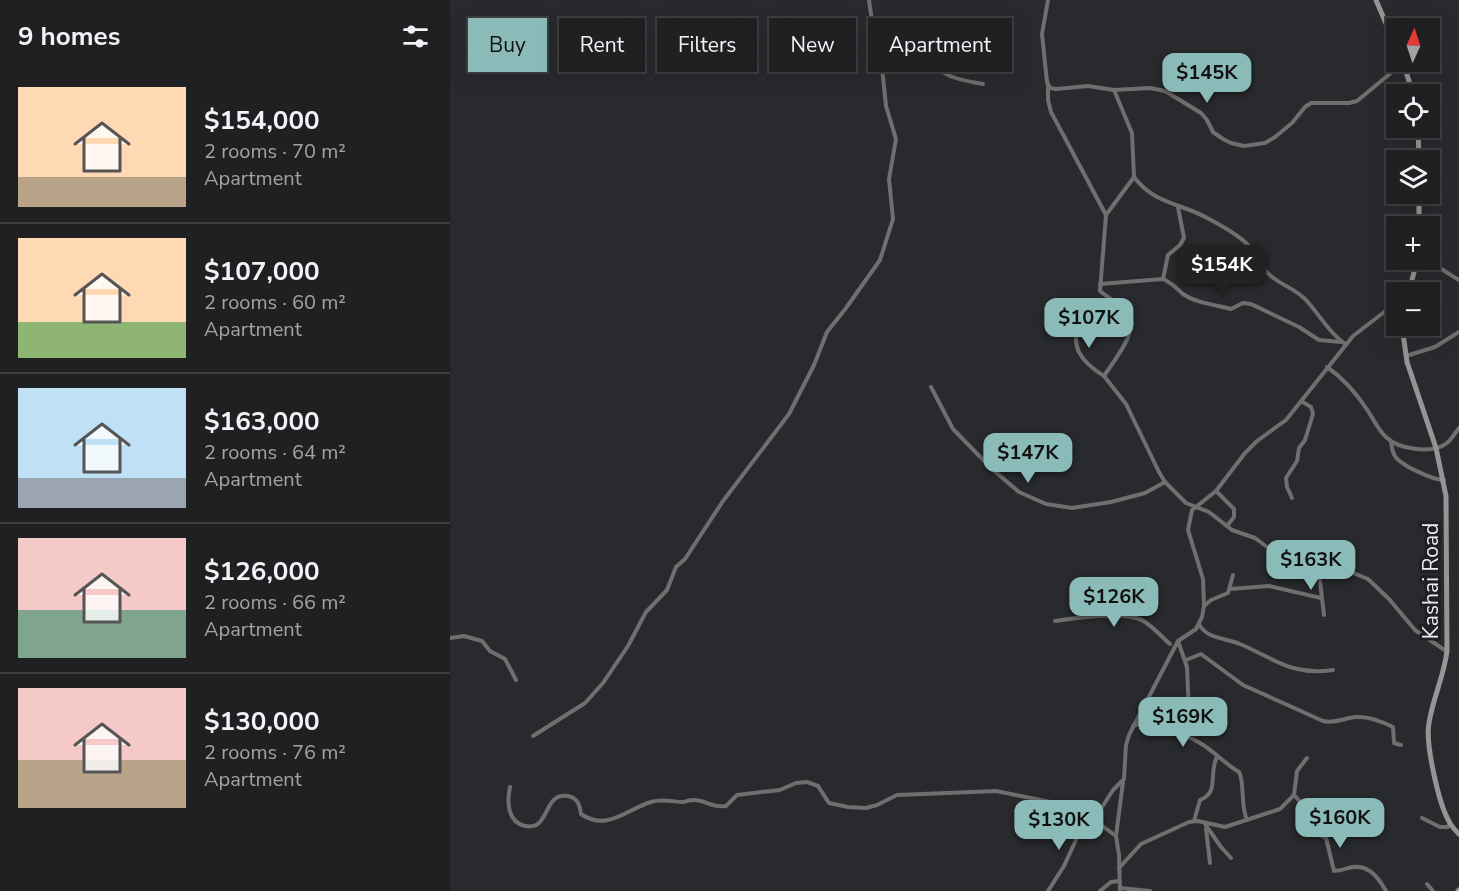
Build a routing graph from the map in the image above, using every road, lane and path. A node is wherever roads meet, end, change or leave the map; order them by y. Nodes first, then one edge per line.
1 (869, 0) edge
2 (1048, 0) edge
3 (1376, 0) edge
4 (872, 18) edge
5 (1386, 24) edge
6 (882, 72) edge
7 (943, 72) edge
8 (1391, 72) edge
9 (983, 84) dead end
10 (1048, 86) junction
11 (1114, 90) junction
12 (1134, 177) junction
13 (1177, 206) junction
14 (1106, 214) junction
15 (1440, 268) edge
16 (1163, 279) junction
17 (1459, 280) edge
18 (1100, 284) junction
19 (1386, 310) edge
20 (1079, 319) dead end
21 (1459, 332) edge
22 (1403, 336) edge
23 (1343, 343) junction
24 (1406, 356) junction
25 (1327, 367) junction
26 (1104, 376) junction
27 (931, 387) dead end
28 (1301, 401) junction
29 (1459, 428) edge
30 (1391, 442) junction
31 (1436, 448) junction
32 (1444, 480) junction
33 (1165, 482) junction
34 (1216, 491) junction
35 (1292, 498) dead end
36 (1195, 506) junction
37 (1227, 526) junction
38 (1318, 564) junction
39 (1233, 575) dead end
40 (1230, 589) junction
41 (1321, 598) junction
42 (1204, 606) junction
43 (1324, 615) dead end
44 (1055, 621) dead end
45 (1199, 623) junction
46 (450, 638) edge
47 (1178, 641) junction
48 (1170, 644) dead end
49 (1447, 651) junction
50 (1186, 660) junction
51 (1333, 669) dead end
52 (516, 680) dead end
53 (1133, 726) junction
54 (1179, 734) junction
55 (533, 736) dead end
56 (1401, 745) dead end
57 (1217, 757) junction
58 (1307, 758) dead end
59 (1124, 780) junction
60 (510, 787) dead end
61 (1294, 795) junction
62 (1088, 818) junction
63 (1422, 818) dead end
64 (1247, 820) junction
65 (1194, 821) junction
66 (1450, 823) junction
67 (1206, 826) junction
68 (1459, 834) edge
69 (1116, 836) junction
70 (1232, 858) dead end
71 (1210, 863) dead end
72 (1119, 868) junction
73 (1120, 881) junction
74 (1427, 884) dead end
75 (1120, 889) edge
76 (1048, 891) edge
77 (1100, 891) edge
78 (1150, 891) edge
79 (1386, 891) edge
80 (1433, 891) edge

1 - 4 street
2 - 10 street
3 - 5 street
6 - 55 street
7 - 9 street
8 - 11 street
10 - 11 street
10 - 14 street
11 - 12 street
12 - 13 street
12 - 14 street
13 - 16 street
13 - 23 street
14 - 18 street
15 - 17 street
16 - 18 street
16 - 23 street
18 - 26 street
19 - 23 street
20 - 26 street
21 - 24 street
22 - 24 street, Kashai Road
23 - 25 street
24 - 31 street, Kashai Road
25 - 28 street
25 - 30 street
26 - 33 street
27 - 33 street
28 - 34 street
28 - 35 street
29 - 31 street
30 - 31 street
30 - 32 street
31 - 32 street, Kashai Road
32 - 49 street, Kashai Road
33 - 36 street
34 - 36 street
34 - 37 street
36 - 37 street
36 - 42 street
37 - 38 street
38 - 41 street
38 - 49 street
39 - 40 street
40 - 41 street
40 - 42 street
41 - 43 street
42 - 45 street
44 - 48 street
45 - 47 street
45 - 51 street
46 - 52 street
47 - 50 street
47 - 53 street
49 - 66 street, Kashai Road
50 - 54 street
50 - 56 street
53 - 54 street
53 - 59 street
54 - 57 street
57 - 64 street
57 - 65 street
58 - 61 street
59 - 62 street
59 - 69 street
60 - 62 street
61 - 64 street
61 - 79 street
62 - 69 street
62 - 76 street
63 - 66 street
64 - 67 street
65 - 67 street
65 - 72 street
66 - 68 street, Kashai Road
67 - 70 street
67 - 71 street
69 - 72 street
72 - 73 street
73 - 75 street
73 - 77 street
74 - 80 street
75 - 78 street

